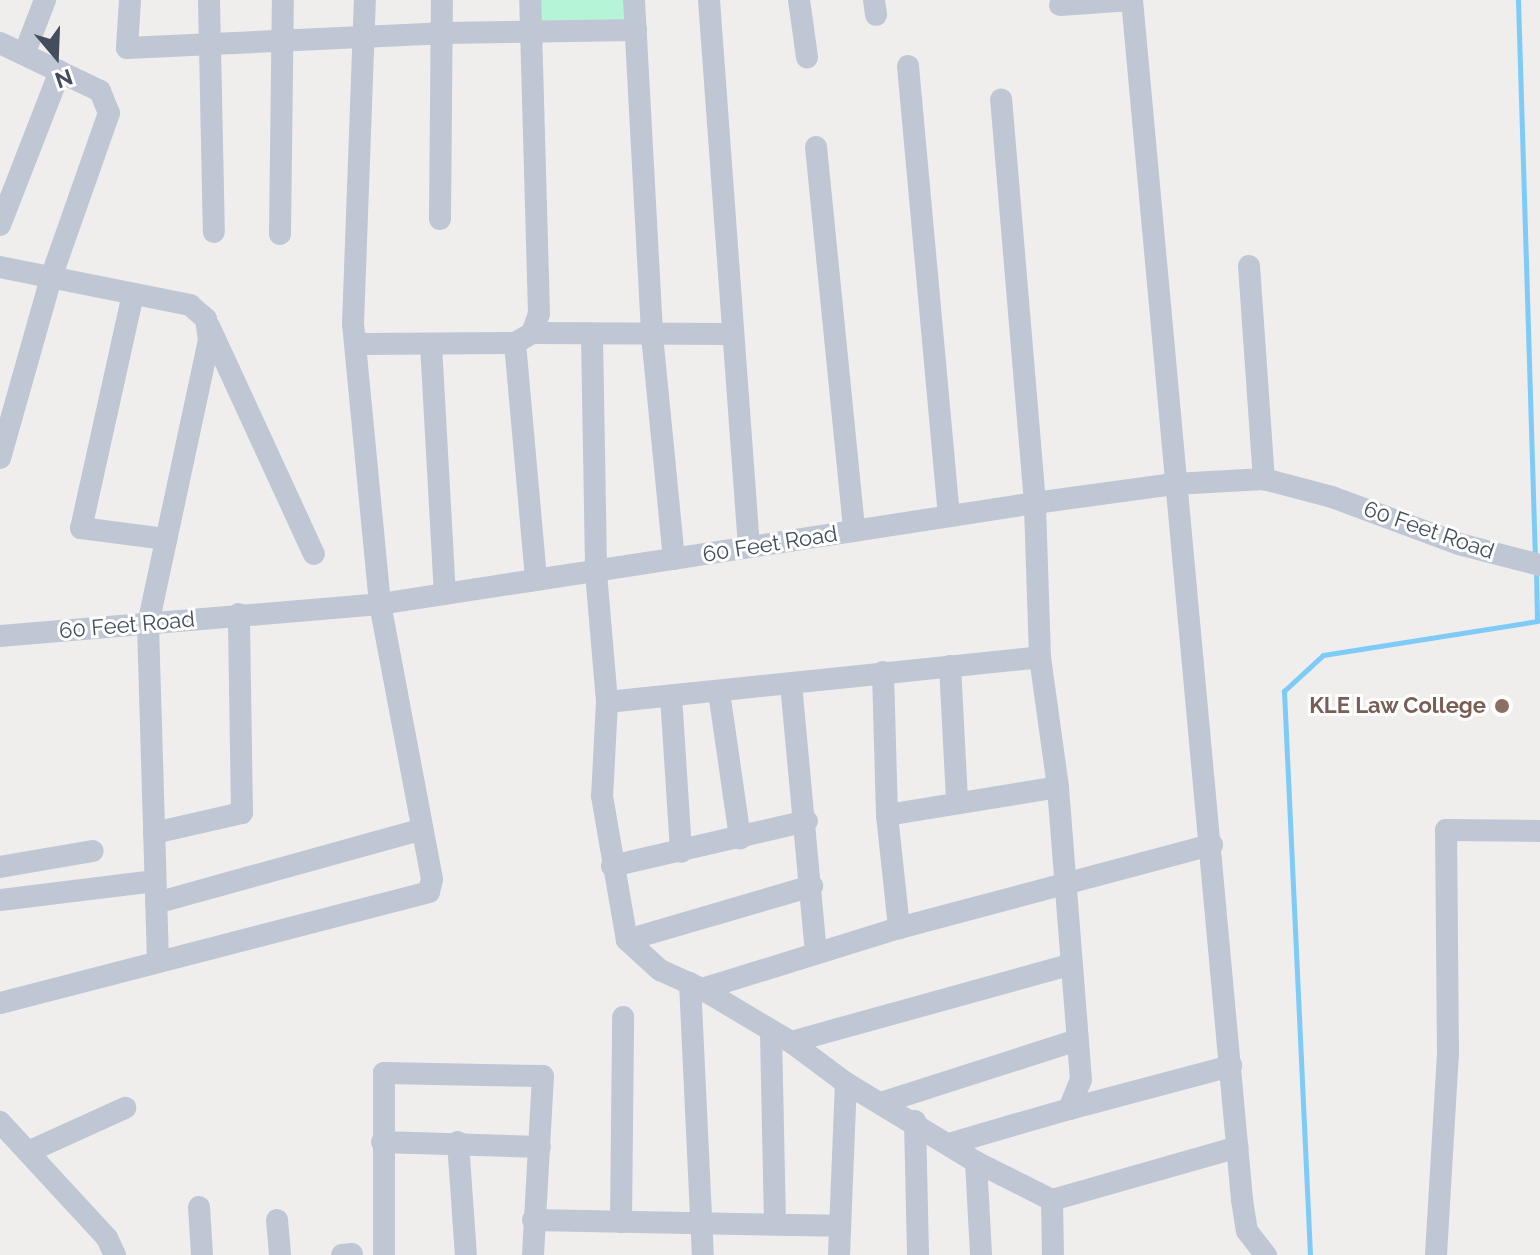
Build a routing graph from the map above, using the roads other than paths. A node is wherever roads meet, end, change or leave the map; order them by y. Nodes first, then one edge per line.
1 (45, 0) edge
2 (130, 0) edge
3 (209, 0) edge
4 (283, 0) edge
5 (365, 0) edge
6 (442, 0) edge
7 (530, 0) edge
8 (634, 0) edge
9 (709, 0) edge
10 (799, 0) edge
11 (1132, 0) edge
12 (1060, 5) dead end
13 (636, 30) junction
14 (442, 33) junction
15 (530, 33) junction
16 (365, 37) junction
17 (281, 41) junction
18 (0, 43) edge
19 (208, 43) junction
20 (25, 52) junction
21 (807, 57) dead end
22 (908, 66) dead end
23 (60, 71) junction
24 (1001, 99) dead end
25 (816, 147) dead end
26 (440, 219) dead end
27 (0, 225) edge
28 (214, 232) dead end
29 (280, 234) dead end
30 (1249, 266) dead end
31 (0, 267) edge
32 (51, 278) junction
33 (133, 294) junction
34 (206, 319) junction
35 (731, 334) junction
36 (652, 335) junction
37 (592, 336) junction
38 (523, 338) junction
39 (359, 344) junction
40 (431, 345) junction
41 (0, 458) edge
42 (1264, 479) junction
43 (1174, 484) junction
44 (1035, 503) junction
45 (949, 516) junction
46 (854, 531) junction
47 (166, 539) junction
48 (749, 547) junction
49 (314, 554) dead end
50 (674, 559) junction
51 (1534, 564) edge
52 (596, 573) junction
53 (536, 580) junction
54 (445, 594) junction
55 (380, 604) junction
56 (239, 614) junction
57 (148, 625) junction
58 (0, 636) edge
59 (1040, 657) junction
60 (950, 666) junction
61 (883, 672) junction
62 (791, 684) junction
63 (719, 692) junction
64 (671, 696) junction
65 (607, 702) junction
66 (1058, 787) junction
67 (957, 801) junction
68 (887, 815) junction
69 (807, 821) junction
70 (419, 830) junction
71 (1540, 831) edge
72 (154, 833) junction
73 (740, 838) junction
74 (1212, 845) junction
75 (93, 851) dead end
76 (681, 852) junction
77 (612, 866) junction
78 (0, 867) edge
79 (812, 886) junction
80 (1065, 887) junction
81 (156, 892) junction
82 (0, 900) edge
83 (899, 928) junction
84 (627, 940) junction
85 (816, 952) junction
86 (158, 962) junction
87 (1069, 965) junction
88 (696, 986) junction
89 (0, 1003) edge
90 (623, 1017) dead end
91 (781, 1037) junction
92 (1077, 1040) junction
93 (1231, 1066) junction
94 (846, 1083) junction
95 (884, 1102) junction
96 (125, 1108) dead end
97 (1069, 1109) junction
98 (915, 1121) junction
99 (0, 1122) edge
100 (382, 1142) junction
101 (458, 1142) junction
102 (952, 1143) junction
103 (540, 1147) junction
104 (1238, 1147) junction
105 (28, 1152) junction
106 (976, 1162) junction
107 (1052, 1200) junction
108 (199, 1207) dead end
109 (277, 1220) dead end
110 (533, 1220) junction
111 (701, 1220) junction
112 (621, 1222) junction
113 (775, 1224) junction
114 (838, 1226) junction
115 (115, 1255) edge
116 (202, 1255) edge
117 (280, 1255) edge
118 (384, 1255) edge
119 (466, 1255) edge
120 (533, 1255) edge
121 (703, 1255) edge
122 (839, 1255) edge
123 (918, 1255) edge
124 (981, 1255) edge
125 (1053, 1255) edge
126 (1266, 1255) edge
127 (1436, 1255) edge

1 - 20 street
2 - 19 street
3 - 19 street
4 - 17 street
5 - 16 street
6 - 14 street
7 - 15 street
8 - 13 street
9 - 35 street
10 - 21 street
11 - 12 street
11 - 43 street
13 - 15 street
13 - 36 street
14 - 15 street
14 - 16 street
14 - 26 street
15 - 38 street
16 - 17 street
16 - 39 street
17 - 19 street
17 - 29 street
18 - 20 street
19 - 28 street
20 - 23 street
22 - 45 street
23 - 27 street
23 - 32 street
24 - 44 street
25 - 46 street
30 - 42 street
31 - 32 street
32 - 33 street
32 - 41 street
33 - 34 street
33 - 47 street
34 - 47 street
34 - 49 street
35 - 36 street
35 - 48 street
36 - 37 street
36 - 50 street
37 - 38 street
37 - 52 street
38 - 40 street
38 - 53 street
39 - 40 street
39 - 55 street
40 - 54 street
42 - 43 street, 60 Feet Road
42 - 51 street, 60 Feet Road
43 - 44 street, 60 Feet Road
43 - 74 street
44 - 45 street, 60 Feet Road
44 - 59 street
45 - 46 street, 60 Feet Road
46 - 48 street, 60 Feet Road
47 - 57 street
48 - 50 street, 60 Feet Road
50 - 52 street, 60 Feet Road
52 - 53 street, 60 Feet Road
52 - 65 street
53 - 54 street, 60 Feet Road
54 - 55 street, 60 Feet Road
55 - 56 street, 60 Feet Road
55 - 70 street
56 - 57 street, 60 Feet Road
56 - 72 street
57 - 58 street, 60 Feet Road
57 - 72 street
59 - 60 street
59 - 66 street
60 - 61 street
60 - 67 street
61 - 62 street
61 - 68 street
62 - 63 street
62 - 69 street
63 - 64 street
63 - 73 street
64 - 65 street
64 - 76 street
65 - 77 street
66 - 67 street
66 - 80 street
67 - 68 street
68 - 83 street
69 - 73 street
69 - 79 street
70 - 81 street
70 - 86 street
71 - 127 street
72 - 81 street
73 - 76 street
74 - 80 street
74 - 93 street
75 - 78 street
76 - 77 street
77 - 84 street
79 - 84 street
79 - 85 street
80 - 83 street
80 - 87 street
81 - 82 street
81 - 86 street
83 - 85 street
84 - 88 street
85 - 88 street
86 - 89 street
87 - 91 street
87 - 92 street
88 - 91 street
88 - 111 street
90 - 112 street
91 - 94 street
91 - 113 street
92 - 95 street
92 - 97 street
93 - 97 street
93 - 104 street
94 - 95 street
94 - 114 street
95 - 98 street
96 - 105 street
97 - 102 street
98 - 102 street
98 - 123 street
99 - 105 street
100 - 101 street
100 - 103 street
100 - 118 street
101 - 103 street
101 - 119 street
102 - 106 street
103 - 110 street
104 - 107 street
104 - 126 street
105 - 115 street
106 - 107 street
106 - 124 street
107 - 125 street
108 - 116 street
109 - 117 street
110 - 112 street
110 - 120 street
111 - 112 street
111 - 113 street
111 - 121 street
113 - 114 street
114 - 122 street

